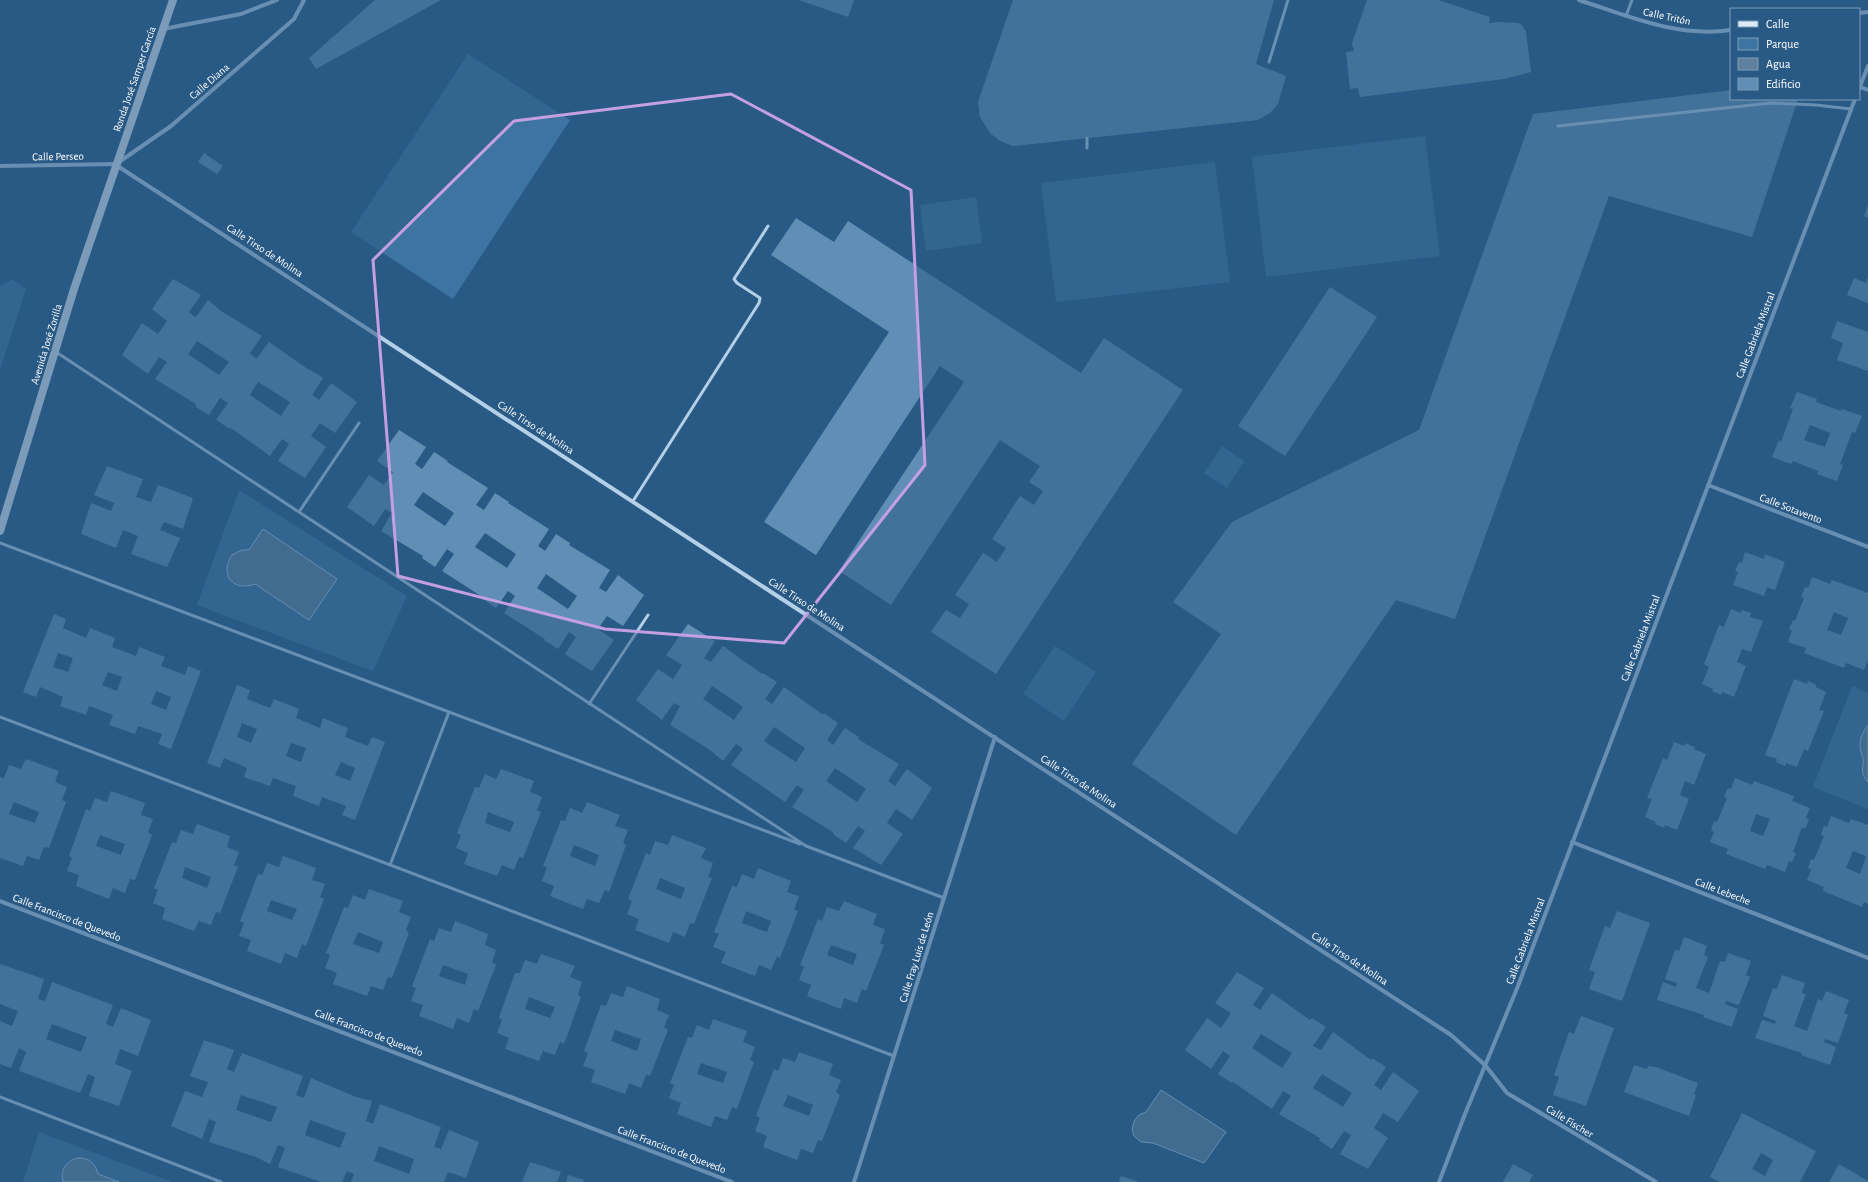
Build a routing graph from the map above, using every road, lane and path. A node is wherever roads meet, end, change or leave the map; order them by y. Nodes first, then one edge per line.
1 (173, 0) edge
2 (277, 0) edge
3 (304, 0) edge
4 (1288, 0) edge
5 (1579, 0) edge
6 (1632, 0) edge
7 (1626, 16) junction
8 (163, 29) junction
9 (1730, 30) edge
10 (1269, 62) dead end
11 (1868, 66) edge
12 (1860, 88) edge
13 (1868, 90) edge
14 (1855, 100) edge
15 (1851, 109) junction
16 (1558, 126) dead end
17 (1087, 138) dead end
18 (1087, 148) dead end
19 (116, 164) junction
20 (0, 166) edge
21 (768, 226) dead end
22 (54, 351) junction
23 (359, 423) dead end
24 (1708, 485) junction
25 (633, 501) junction
26 (299, 512) junction
27 (0, 531) edge
28 (0, 543) edge
29 (1868, 547) edge
30 (648, 615) dead end
31 (589, 704) junction
32 (449, 712) junction
33 (0, 717) edge
34 (995, 737) junction
35 (1572, 842) junction
36 (806, 846) junction
37 (390, 865) junction
38 (944, 898) junction
39 (0, 901) edge
40 (1868, 958) edge
41 (894, 1056) junction
42 (1485, 1065) junction
43 (0, 1097) edge
44 (221, 1182) edge
45 (732, 1182) edge
46 (854, 1182) edge
47 (1439, 1182) edge
48 (1656, 1182) edge

1 - 8 main road, Ronda José Samper García
2 - 8 street
3 - 19 street, Calle Diana
4 - 10 lane
5 - 7 street, Calle Tritón
6 - 7 lane
7 - 9 street, Calle Tritón
8 - 19 main road, Ronda José Samper García
11 - 12 street
12 - 13 street
14 - 15 street, Calle Gabriela Mistral
15 - 16 lane
15 - 24 street, Calle Gabriela Mistral
17 - 18 lane
19 - 20 street, Calle Perseo
19 - 22 main road, Avenida José Zorilla
19 - 25 street, Calle Tirso de Molina
21 - 25 lane
22 - 26 lane
22 - 27 main road, Avenida José Zorilla
23 - 26 lane
24 - 29 street, Calle Sotavento
24 - 35 street, Calle Gabriela Mistral
25 - 34 street, Calle Tirso de Molina
26 - 31 lane
28 - 32 lane
30 - 31 lane
31 - 36 lane
32 - 36 lane
32 - 37 lane
33 - 37 lane
34 - 38 street, Calle Fray Luis de León
34 - 42 street, Calle Tirso de Molina
35 - 40 street, Calle Lebeche
35 - 42 street, Calle Gabriela Mistral
36 - 38 lane
37 - 41 lane
38 - 41 street, Calle Fray Luis de León
39 - 45 street, Calle Francisco de Quevedo
41 - 46 street, Calle Fray Luis de León
42 - 47 street, Calle Gabriela Mistral
42 - 48 street, Calle Fischer
43 - 44 lane

